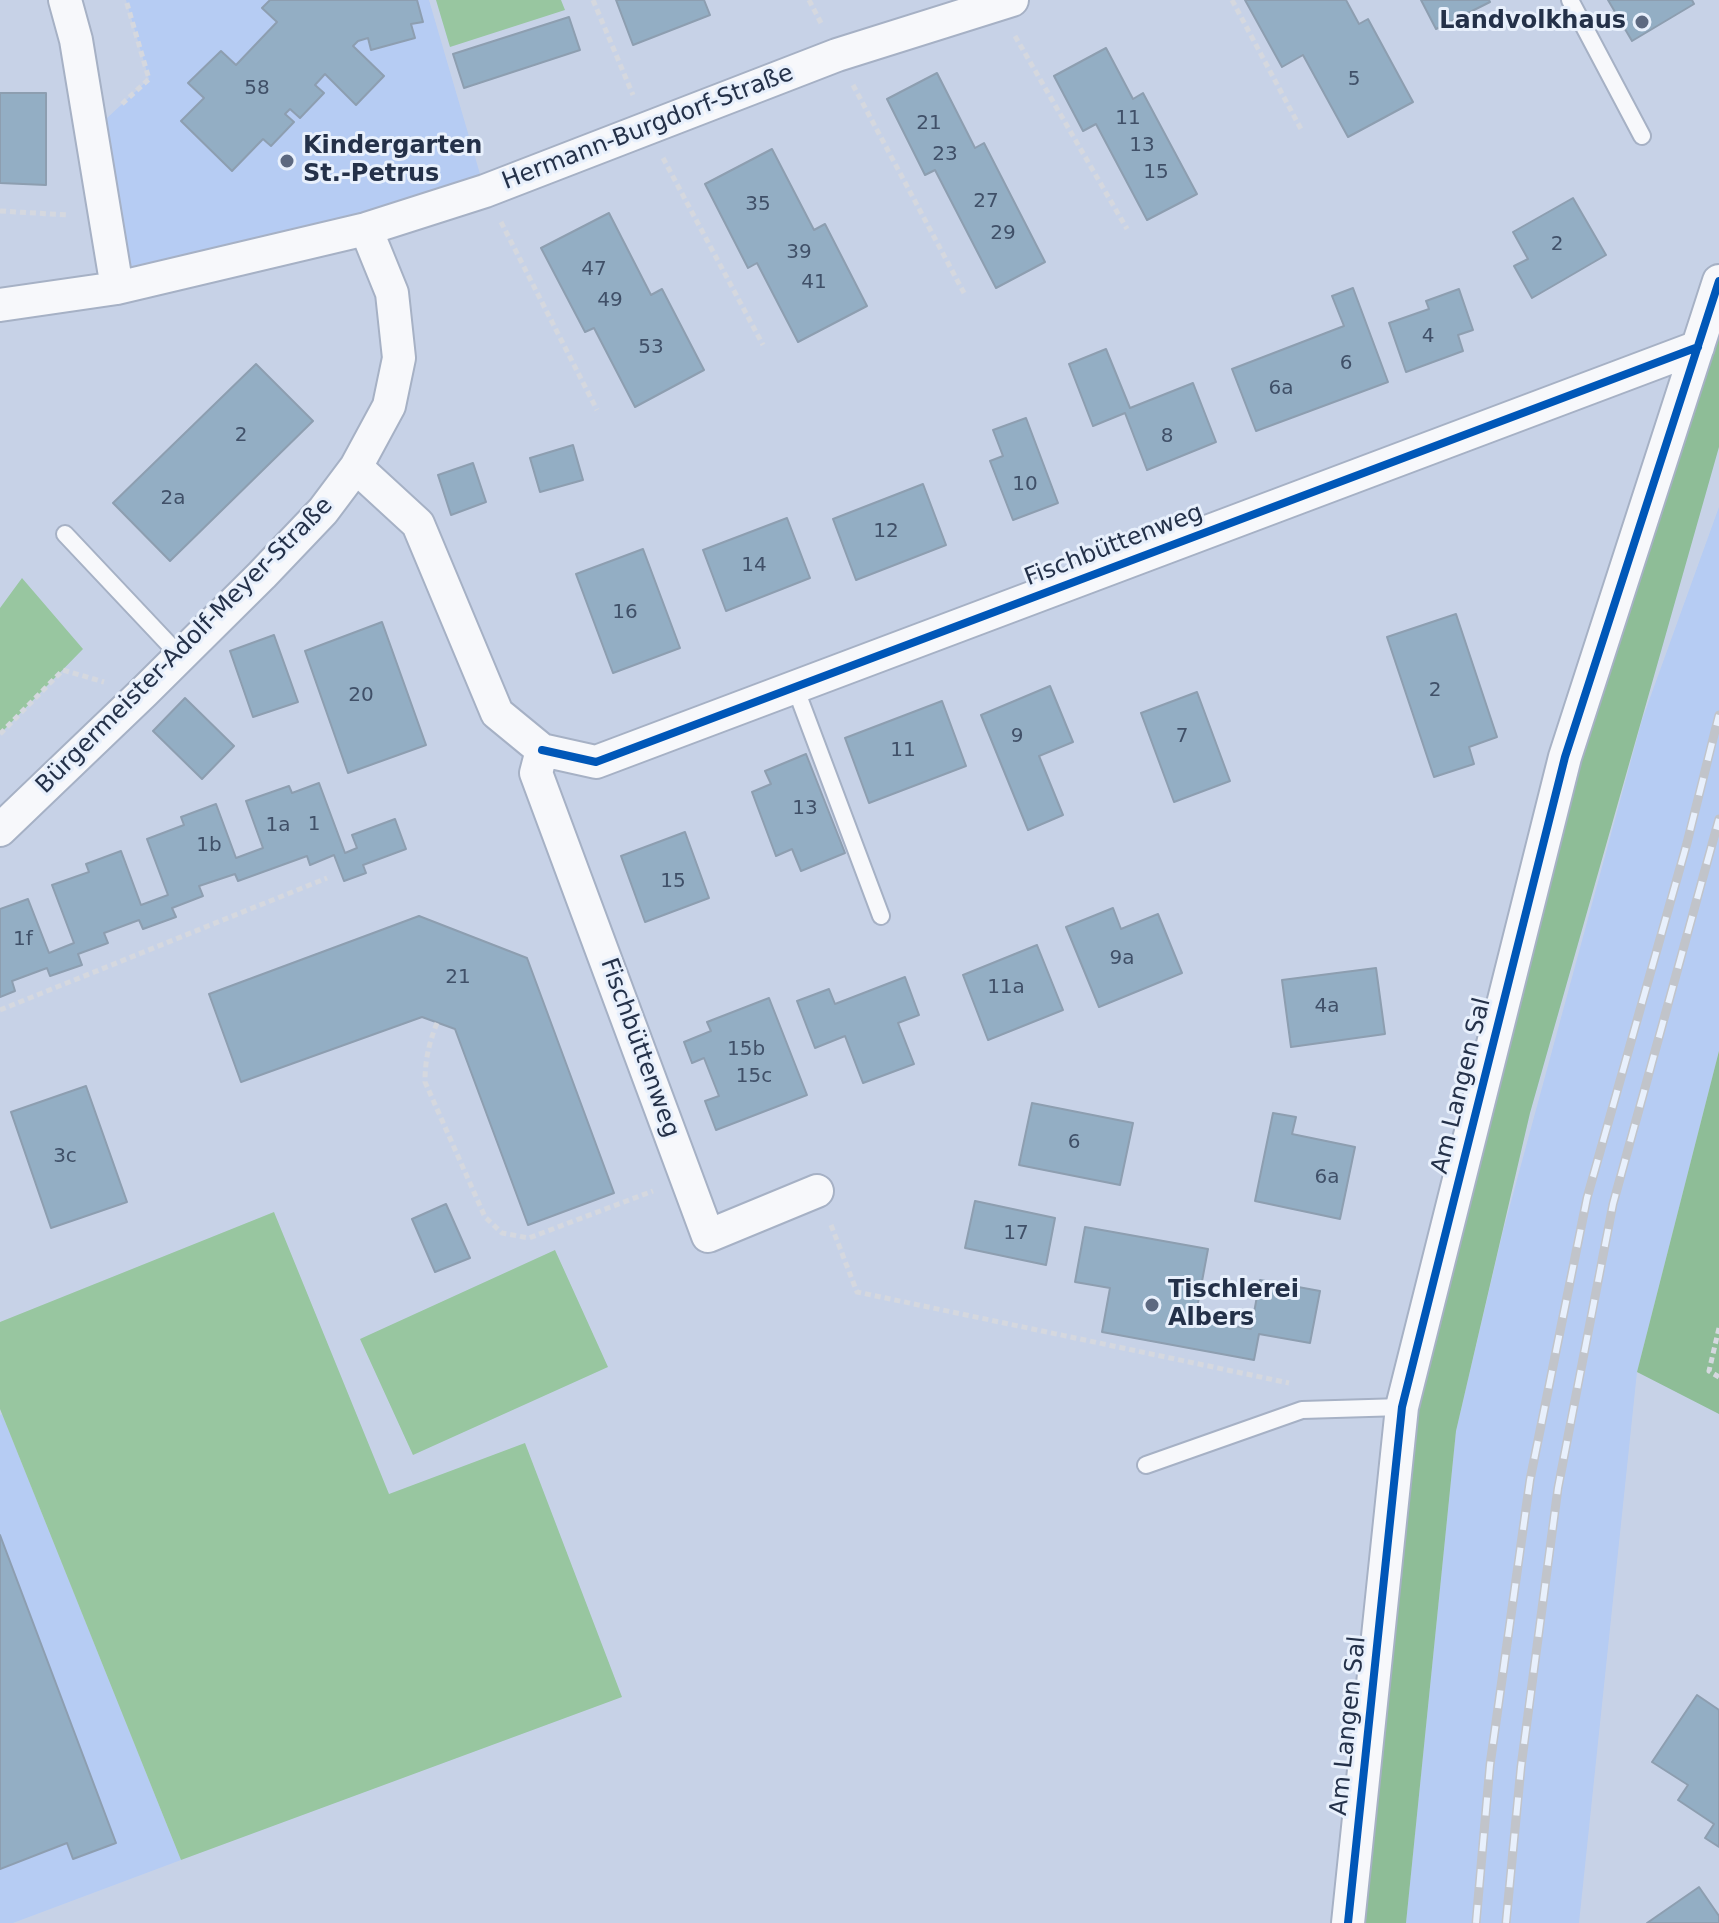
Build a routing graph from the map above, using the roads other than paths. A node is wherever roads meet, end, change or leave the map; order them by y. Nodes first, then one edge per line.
1 (65, 0) edge
2 (1570, 0) edge
3 (1005, 2) edge
4 (1642, 136) dead end
5 (366, 229) junction
6 (1719, 281) edge
7 (117, 288) junction
8 (0, 305) edge
9 (1698, 347) junction
10 (356, 467) junction
11 (65, 534) dead end
12 (180, 656) junction
13 (795, 687) junction
14 (542, 750) junction
15 (0, 830) edge
16 (881, 916) dead end
17 (817, 1191) road end
18 (1402, 1407) junction
19 (1146, 1465) dead end
20 (1348, 1923) edge

1 - 7 street
2 - 4 lane
3 - 5 street, Hermann-Burgdorf-Straße
5 - 7 street, Hermann-Burgdorf-Straße
5 - 10 street, Bürgermeister-Adolf-Meyer-Straße
6 - 9 street, Am Langen Sal
7 - 8 street, Hermann-Burgdorf-Straße
9 - 13 street, Fischbüttenweg
9 - 18 street, Am Langen Sal
10 - 12 street, Bürgermeister-Adolf-Meyer-Straße
10 - 14 street, Fischbüttenweg
11 - 12 lane
12 - 15 street, Bürgermeister-Adolf-Meyer-Straße
13 - 14 street, Fischbüttenweg
13 - 16 lane
14 - 17 street, Fischbüttenweg
18 - 19 lane
18 - 20 street, Am Langen Sal

